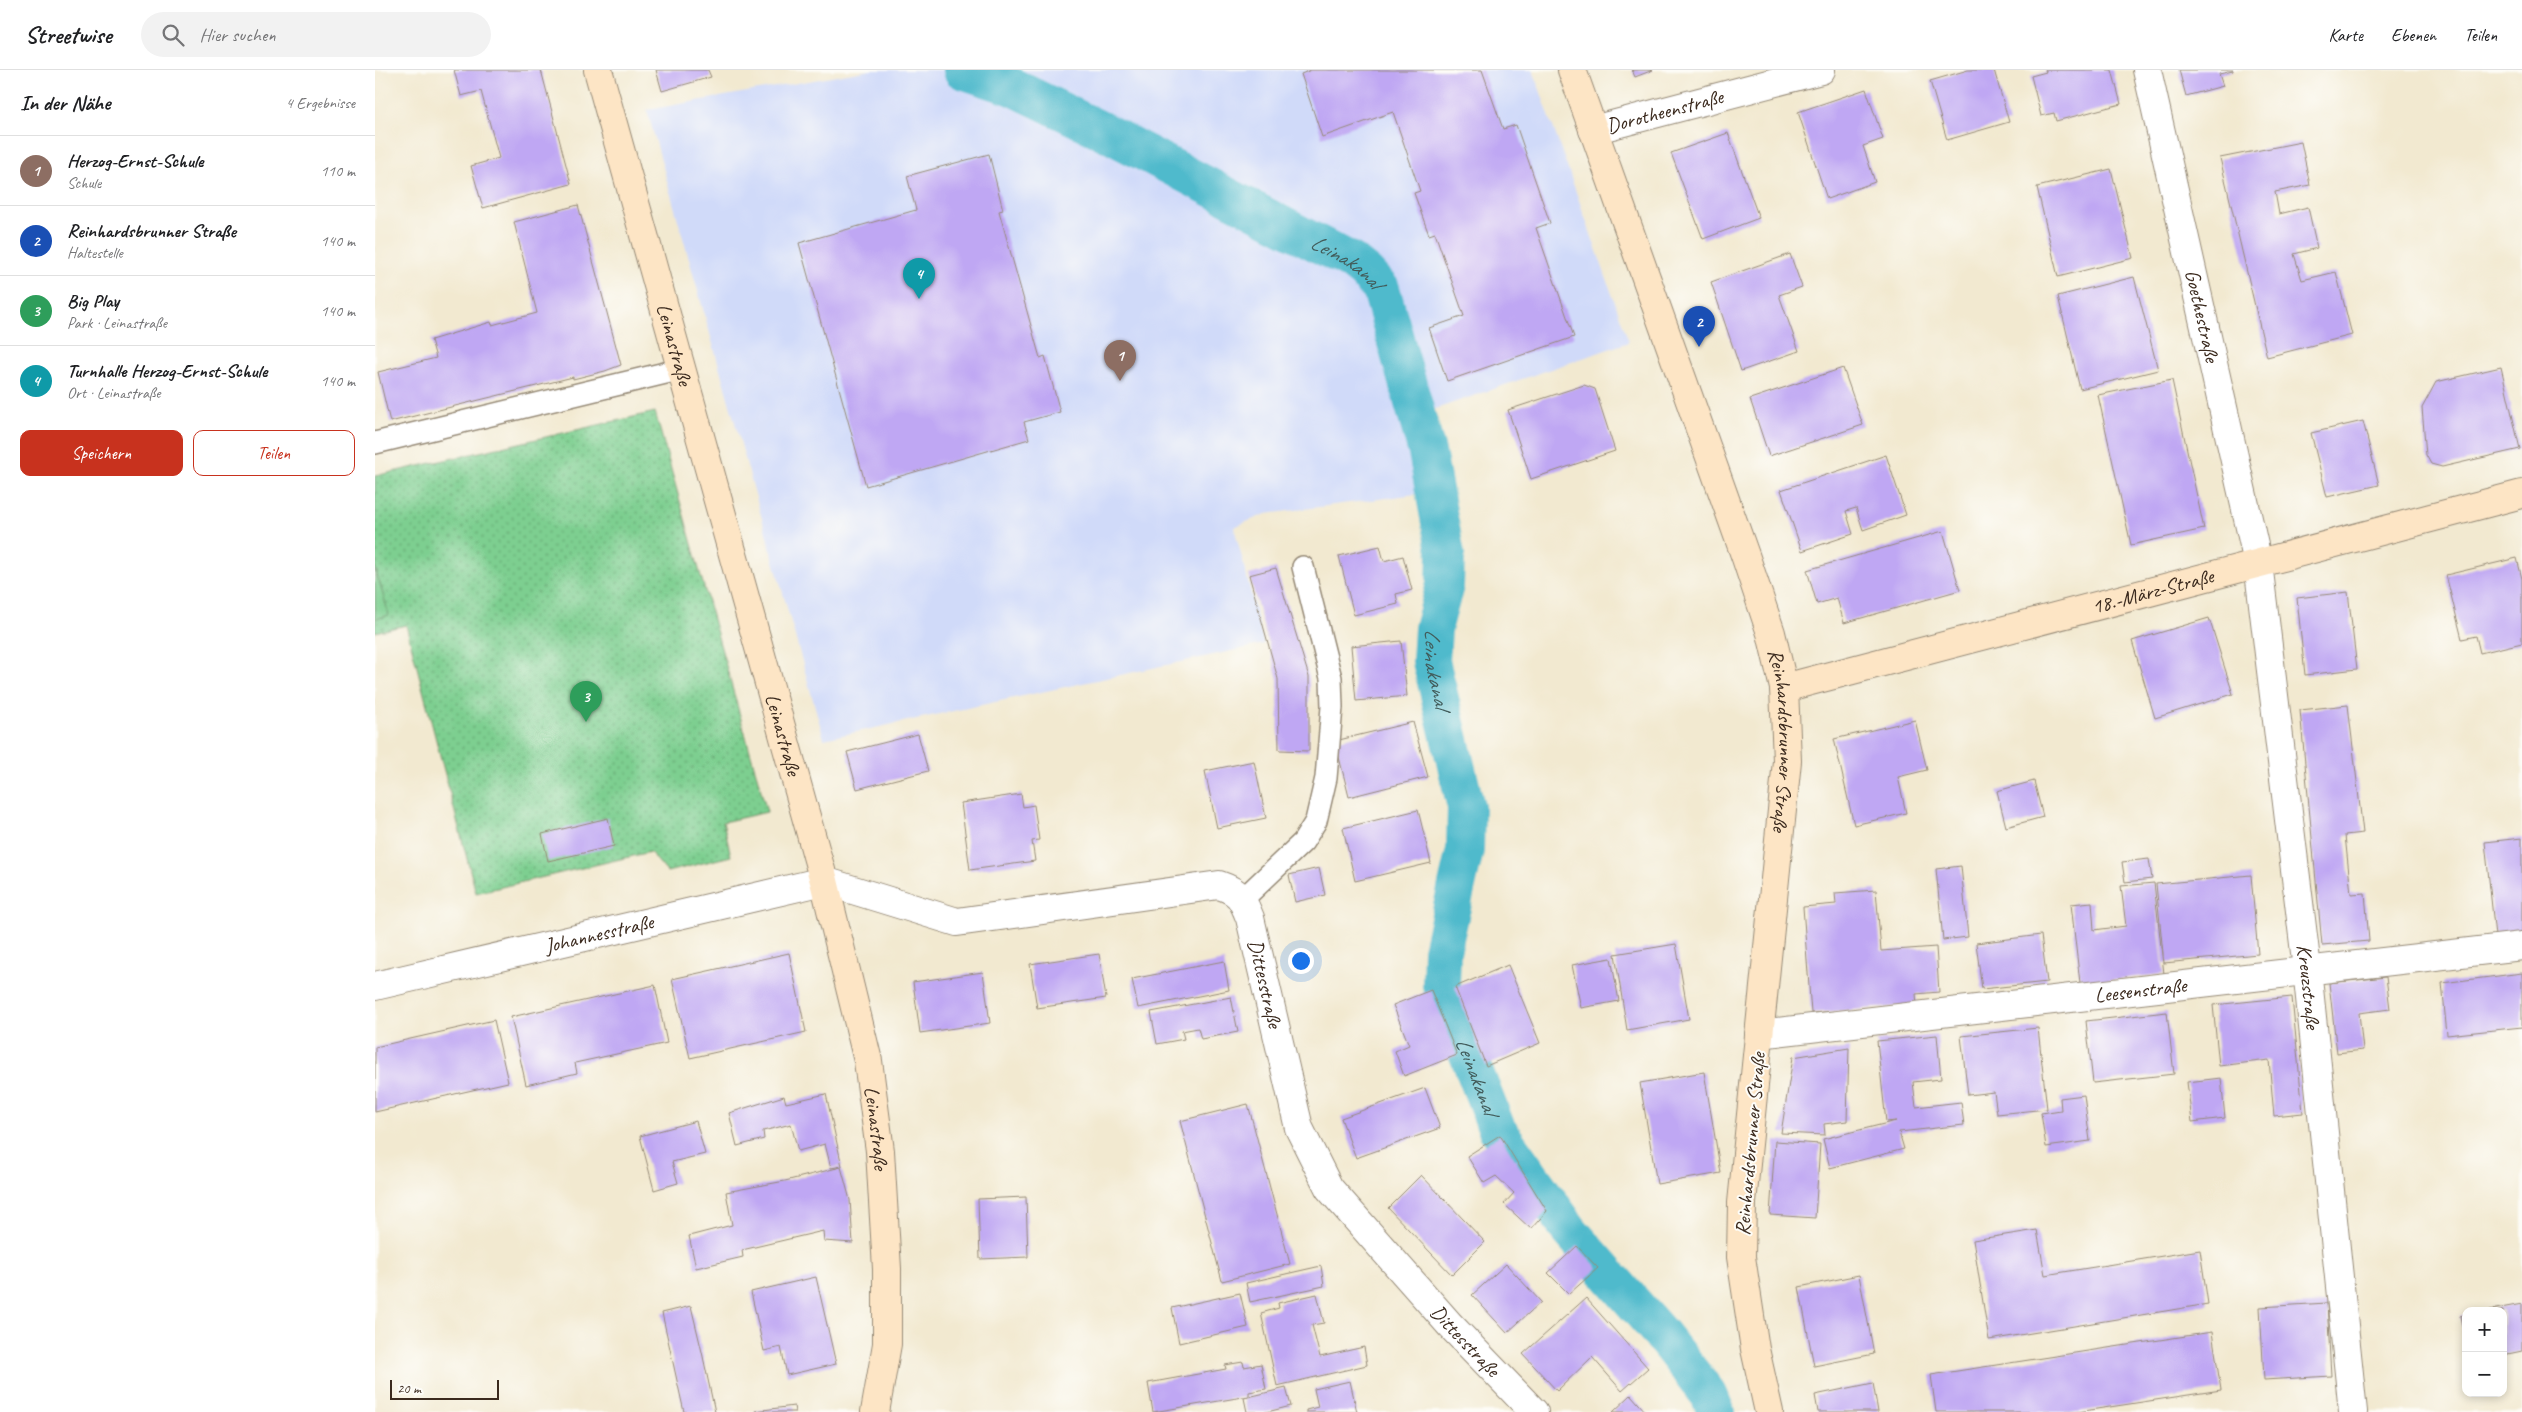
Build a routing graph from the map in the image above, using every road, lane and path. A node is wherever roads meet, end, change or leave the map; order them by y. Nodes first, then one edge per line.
1 (598, 70) edge
2 (1572, 70) edge
3 (1821, 70) edge
4 (2147, 70) edge
5 (1593, 130) junction
6 (683, 368) junction
7 (375, 443) edge
8 (2522, 494) edge
9 (2258, 563) junction
10 (1303, 568) dead end
11 (1783, 688) junction
12 (824, 881) junction
13 (1243, 899) junction
14 (2522, 946) edge
15 (2307, 970) junction
16 (375, 986) edge
17 (1759, 1034) junction
18 (875, 1412) edge
19 (1534, 1412) edge
20 (1769, 1412) edge
21 (2353, 1412) edge

1 - 6 street, Leinastraße
2 - 5 street, Reinhardsbrunner Straße
3 - 5 street, Dorotheenstraße
4 - 9 street, Goethestraße
5 - 11 street, Reinhardsbrunner Straße
6 - 7 lane
6 - 12 street, Leinastraße
8 - 9 street, 18.-März-Straße
9 - 11 street, 18.-März-Straße
9 - 15 street, Kreuzstraße
10 - 13 lane
11 - 17 street, Reinhardsbrunner Straße
12 - 13 street
12 - 16 street, Johannesstraße
12 - 18 street, Leinastraße
13 - 19 street, Dittesstraße
14 - 15 street, Leesenstraße
15 - 17 street, Leesenstraße
15 - 21 street, Kreuzstraße
17 - 20 street, Reinhardsbrunner Straße

